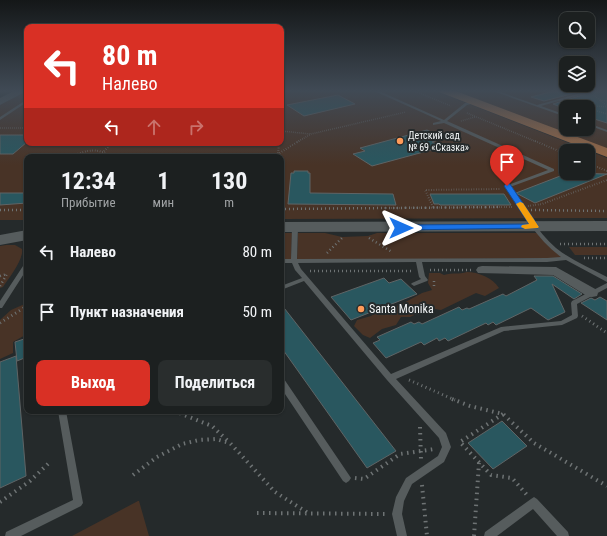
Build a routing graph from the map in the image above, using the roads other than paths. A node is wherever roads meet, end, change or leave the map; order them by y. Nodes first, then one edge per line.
1 (428, 115) edge
2 (453, 115) edge
3 (508, 115) edge
4 (444, 122) junction
5 (434, 124) dead end
6 (595, 127) edge
7 (607, 131) edge
8 (607, 153) edge
9 (607, 226) edge
10 (0, 227) edge
11 (288, 227) edge
12 (535, 227) junction
13 (24, 228) edge
14 (24, 236) edge
15 (0, 240) edge
16 (569, 258) junction
17 (419, 260) junction
18 (284, 261) edge
19 (294, 261) junction
20 (24, 269) edge
21 (482, 270) road end
22 (304, 275) junction
23 (607, 280) edge
24 (414, 284) dead end
25 (607, 285) edge
26 (284, 286) edge
27 (592, 293) junction
28 (0, 306) edge
29 (393, 376) junction
30 (284, 385) edge
31 (63, 414) edge
32 (350, 478) road end
33 (10, 536) edge
34 (402, 536) edge
35 (489, 536) edge
36 (564, 536) edge

1 - 4 lane
2 - 4 lane
3 - 8 main road
4 - 5 lane
4 - 12 lane
6 - 7 lane
9 - 12 street
10 - 13 street
11 - 12 street
11 - 19 lane
12 - 16 lane
14 - 15 street
16 - 17 lane
16 - 23 lane
17 - 19 lane
17 - 24 lane
18 - 19 lane
19 - 22 lane
20 - 28 lane
21 - 27 street
22 - 26 lane
22 - 29 lane
25 - 27 lane
27 - 29 lane
29 - 34 lane
30 - 32 lane
31 - 33 lane
35 - 36 lane

